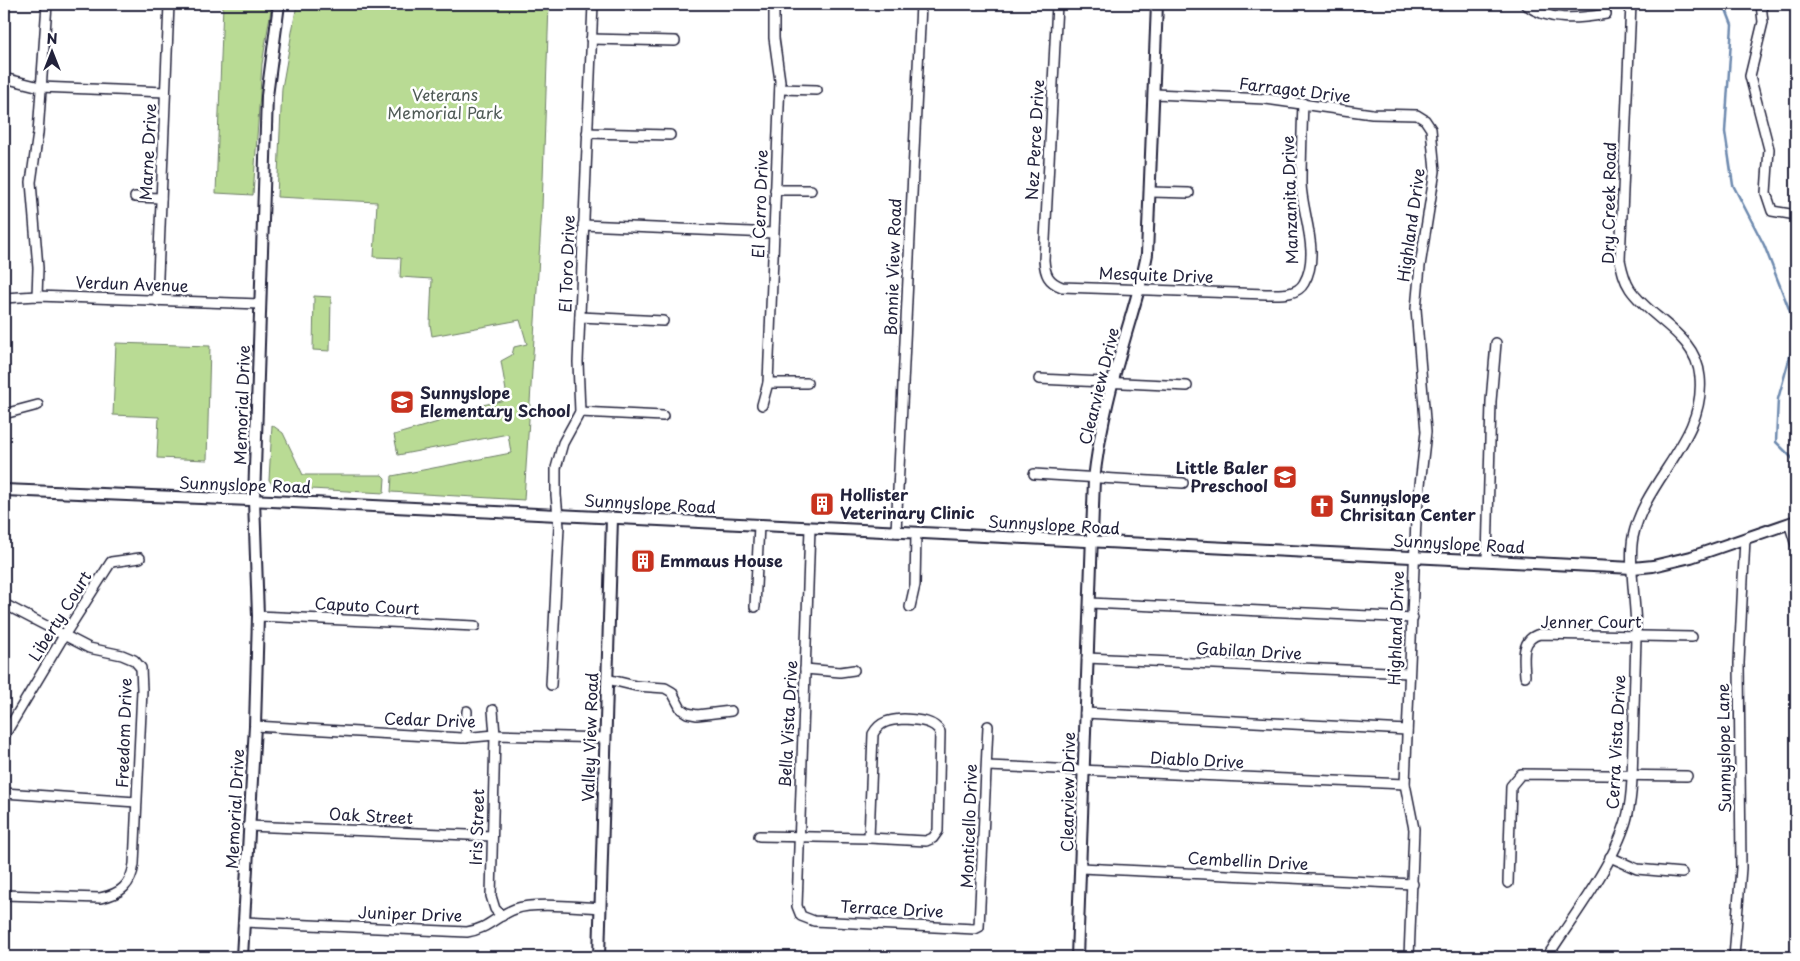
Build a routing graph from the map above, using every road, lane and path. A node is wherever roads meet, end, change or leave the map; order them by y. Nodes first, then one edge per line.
1 (47, 4) edge
2 (169, 4) edge
3 (279, 4) edge
4 (594, 4) edge
5 (774, 4) edge
6 (922, 4) edge
7 (1056, 4) edge
8 (1158, 4) edge
9 (1525, 4) edge
10 (1631, 4) edge
11 (1762, 4) edge
12 (1606, 14) dead end
13 (591, 39) junction
14 (675, 42) dead end
15 (4, 78) edge
16 (40, 88) junction
17 (780, 89) junction
18 (816, 90) dead end
19 (166, 92) junction
20 (1155, 94) junction
21 (1303, 103) junction
22 (1402, 114) joint
23 (587, 133) junction
24 (670, 135) dead end
25 (776, 190) junction
26 (811, 190) dead end
27 (1151, 192) junction
28 (1189, 193) dead end
29 (135, 196) dead end
30 (161, 198) junction
31 (1796, 215) edge
32 (583, 225) junction
33 (773, 233) junction
34 (1048, 277) joint
35 (1139, 290) junction
36 (1266, 294) joint
37 (36, 296) junction
38 (4, 298) edge
39 (157, 301) junction
40 (260, 304) junction
41 (580, 317) junction
42 (663, 321) dead end
43 (1496, 343) dead end
44 (1039, 378) dead end
45 (768, 383) junction
46 (806, 383) dead end
47 (1112, 383) junction
48 (1187, 386) dead end
49 (38, 405) dead end
50 (762, 405) dead end
51 (580, 412) junction
52 (4, 414) edge
53 (663, 416) dead end
54 (1034, 474) dead end
55 (1094, 479) junction
56 (1183, 483) dead end
57 (4, 490) edge
58 (254, 500) junction
59 (557, 517) junction
60 (612, 518) junction
61 (1793, 522) edge
62 (759, 525) junction
63 (810, 528) junction
64 (896, 532) junction
65 (916, 533) junction
66 (1745, 538) junction
67 (1091, 541) junction
68 (1796, 546) edge
69 (1414, 557) junction
70 (140, 558) dead end
71 (1487, 560) junction
72 (1633, 568) junction
73 (1090, 603) junction
74 (4, 604) edge
75 (754, 607) dead end
76 (910, 607) dead end
77 (258, 616) junction
78 (1413, 618) junction
79 (474, 626) dead end
80 (64, 634) junction
81 (1636, 636) junction
82 (1692, 637) dead end
83 (1087, 658) junction
84 (805, 669) junction
85 (854, 670) dead end
86 (1409, 672) junction
87 (1525, 676) dead end
88 (607, 679) junction
89 (552, 685) dead end
90 (492, 710) dead end
91 (731, 711) dead end
92 (467, 712) dead end
93 (1085, 713) junction
94 (255, 726) junction
95 (988, 726) dead end
96 (1407, 730) junction
97 (4, 736) edge
98 (496, 736) junction
99 (466, 738) junction
100 (605, 738) junction
101 (987, 766) junction
102 (1084, 770) junction
103 (1632, 774) junction
104 (1686, 776) dead end
105 (1405, 784) junction
106 (4, 793) edge
107 (136, 802) junction
108 (248, 826) junction
109 (492, 836) junction
110 (759, 836) dead end
111 (798, 836) junction
112 (869, 838) junction
113 (1610, 857) junction
114 (1081, 868) junction
115 (1682, 873) dead end
116 (1413, 884) junction
117 (1508, 884) dead end
118 (4, 895) edge
119 (600, 908) junction
120 (502, 916) junction
121 (804, 918) joint
122 (243, 922) junction
123 (979, 927) joint
124 (242, 957) edge
125 (598, 957) edge
126 (1077, 957) edge
127 (1409, 957) edge
128 (1547, 957) edge
129 (1734, 957) edge

1 - 16 street
2 - 19 street, Marne Drive
3 - 40 street, Memorial Drive
4 - 13 street, El Toro Drive
5 - 17 street, El Cerro Drive
6 - 64 street, Bonnie View Road
7 - 34 street, Nez Perce Drive
8 - 20 street, Clearview Drive
9 - 12 street
10 - 72 street, Dry Creek Road
11 - 31 street
13 - 14 street
13 - 23 street, El Toro Drive
15 - 16 street
16 - 19 street
16 - 37 street
17 - 18 street
17 - 25 street, El Cerro Drive
19 - 30 street, Marne Drive
20 - 21 street, Farragot Drive
20 - 27 street, Clearview Drive
21 - 22 street, Farragot Drive
21 - 36 street, Manzanita Drive
22 - 69 street, Highland Drive
23 - 24 street
23 - 32 street, El Toro Drive
25 - 26 street
25 - 33 street, El Cerro Drive
27 - 28 street
27 - 35 street, Clearview Drive
29 - 30 street
30 - 39 street, Marne Drive
32 - 33 street
32 - 41 street, El Toro Drive
33 - 45 street, El Cerro Drive
34 - 35 street, Mesquite Drive
35 - 36 street, Mesquite Drive
35 - 47 street, Clearview Drive
37 - 38 street, Verdun Avenue
37 - 39 street, Verdun Avenue
39 - 40 street, Verdun Avenue
40 - 58 street, Memorial Drive
41 - 42 street
41 - 51 street, El Toro Drive
43 - 71 street
44 - 47 street
45 - 46 street
45 - 50 street, El Cerro Drive
47 - 48 street
47 - 55 street, Clearview Drive
49 - 52 street
51 - 53 street
51 - 59 street
54 - 55 street
55 - 56 street
55 - 67 street, Clearview Drive
57 - 58 street, Sunnyslope Road
58 - 59 street, Sunnyslope Road
58 - 77 street, Memorial Drive
59 - 60 street, Sunnyslope Road
59 - 89 street
60 - 62 street, Sunnyslope Road
60 - 88 street, Valley View Road
61 - 66 street, Sunnyslope Road
61 - 68 street
62 - 63 street, Sunnyslope Road
62 - 75 street
63 - 64 street, Sunnyslope Road
63 - 84 street, Bella Vista Drive
64 - 65 street, Sunnyslope Road
65 - 67 street, Sunnyslope Road
65 - 76 street
66 - 72 street, Sunnyslope Road
66 - 129 street, Sunnyslope Lane
67 - 69 street, Sunnyslope Road
67 - 73 street, Clearview Drive
69 - 71 street, Sunnyslope Road
69 - 78 street, Highland Drive
70 - 80 street, Liberty Court
71 - 72 street, Sunnyslope Road
72 - 81 street, Cerra Vista Drive
73 - 78 street
73 - 83 street, Clearview Drive
74 - 80 street, Freedom Drive
77 - 79 street, Caputo Court
77 - 94 street, Memorial Drive
78 - 86 street, Highland Drive
80 - 97 street, Liberty Court
80 - 107 street, Freedom Drive
81 - 82 street, Jenner Court
81 - 87 street, Jenner Court
81 - 103 street, Cerra Vista Drive
83 - 86 street, Gabilan Drive
83 - 93 street, Clearview Drive
84 - 85 street
84 - 111 street, Bella Vista Drive
86 - 96 street, Highland Drive
88 - 91 street
88 - 100 street, Valley View Road
90 - 98 street, Iris Street
92 - 99 street
93 - 96 street
93 - 102 street, Clearview Drive
94 - 99 street, Cedar Drive
94 - 108 street, Memorial Drive
95 - 101 street, Monticello Drive
96 - 105 street, Highland Drive
98 - 99 street, Cedar Drive
98 - 100 street, Cedar Drive
98 - 109 street, Iris Street
100 - 119 street, Valley View Road
101 - 102 street, Diablo Drive
101 - 123 street, Monticello Drive
102 - 105 street, Diablo Drive
102 - 114 street, Clearview Drive
103 - 104 street
103 - 113 street, Cerra Vista Drive
103 - 117 street
105 - 116 street, Highland Drive
106 - 107 street
107 - 118 street, Freedom Drive
108 - 109 street, Oak Street
108 - 122 street, Memorial Drive
109 - 120 street, Iris Street
110 - 111 street
111 - 112 street
111 - 121 street, Bella Vista Drive
112 - 112 street
113 - 115 street
113 - 128 street, Cerra Vista Drive
114 - 116 street, Cembellin Drive
114 - 126 street, Clearview Drive
116 - 127 street, Highland Drive
119 - 120 street, Juniper Drive
119 - 125 street, Valley View Road
120 - 122 street, Juniper Drive
121 - 123 street, Terrace Drive
122 - 124 street, Memorial Drive

